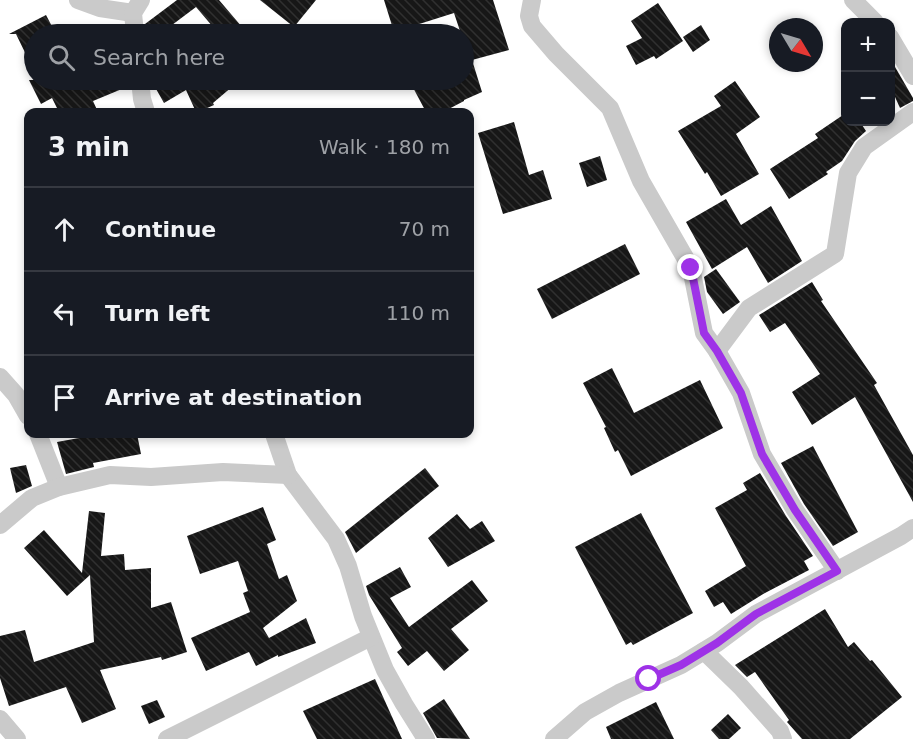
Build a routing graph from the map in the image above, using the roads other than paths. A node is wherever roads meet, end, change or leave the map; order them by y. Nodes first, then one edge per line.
1 (78, 0) edge
2 (532, 0) edge
3 (853, 0) edge
4 (137, 7) edge
5 (871, 18) edge
6 (136, 24) edge
7 (895, 44) edge
8 (913, 76) edge
9 (141, 90) edge
10 (145, 108) edge
11 (913, 112) edge
12 (717, 351) junction
13 (0, 378) edge
14 (24, 409) edge
15 (40, 438) edge
16 (275, 438) edge
17 (288, 475) junction
18 (59, 487) junction
19 (0, 525) edge
20 (913, 528) edge
21 (837, 571) junction
22 (371, 637) junction
23 (704, 651) junction
24 (0, 718) edge
25 (17, 739) edge
26 (167, 739) edge
27 (426, 739) edge
28 (554, 739) edge
29 (783, 739) edge

1 - 4 street
2 - 12 street
3 - 5 street
4 - 6 street
7 - 8 street
9 - 10 street
11 - 12 street
12 - 21 street
13 - 14 street
15 - 18 street
16 - 17 street
17 - 18 street
17 - 22 street
18 - 19 street
20 - 21 street
21 - 23 street
22 - 26 street
22 - 27 street
23 - 28 street
23 - 29 street
24 - 25 street

